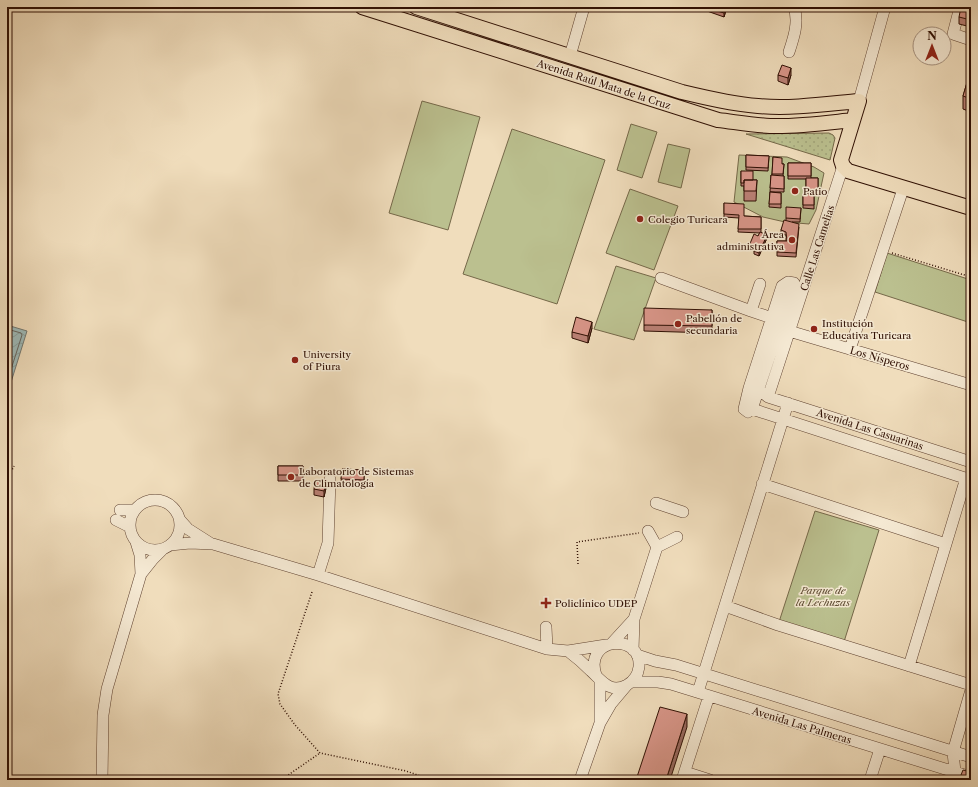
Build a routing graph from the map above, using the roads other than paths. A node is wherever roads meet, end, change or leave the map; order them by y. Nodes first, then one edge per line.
1 (362, 7) edge
2 (416, 7) edge
3 (584, 7) edge
4 (794, 7) edge
5 (885, 7) edge
6 (960, 7) edge
7 (971, 40) edge
8 (789, 52) dead end
9 (570, 56) junction
10 (859, 101) junction
11 (853, 120) junction
12 (825, 123) junction
13 (844, 151) junction
14 (843, 166) junction
15 (903, 189) junction
16 (971, 208) edge
17 (661, 278) dead end
18 (760, 284) dead end
19 (751, 311) junction
20 (772, 318) junction
21 (789, 331) junction
22 (850, 349) junction
23 (971, 385) edge
24 (758, 391) junction
25 (768, 396) junction
26 (788, 403) junction
27 (752, 409) junction
28 (782, 420) junction
29 (971, 462) edge
30 (330, 479) dead end
31 (968, 479) edge
32 (762, 484) junction
33 (656, 503) dead end
34 (135, 510) junction
35 (683, 512) dead end
36 (180, 520) junction
37 (130, 527) junction
38 (648, 531) road end
39 (677, 537) dead end
40 (136, 542) junction
41 (212, 544) junction
42 (946, 544) junction
43 (167, 547) junction
44 (657, 547) junction
45 (141, 574) junction
46 (318, 575) junction
47 (725, 606) junction
48 (634, 620) junction
49 (546, 627) dead end
50 (609, 644) junction
51 (546, 650) junction
52 (568, 651) junction
53 (635, 652) junction
54 (909, 666) junction
55 (704, 674) junction
56 (598, 678) junction
57 (629, 684) junction
58 (971, 685) edge
59 (971, 690) edge
60 (698, 692) junction
61 (709, 696) junction
62 (600, 723) junction
63 (880, 749) junction
64 (953, 752) junction
65 (971, 758) edge
66 (683, 776) edge
67 (954, 776) edge
68 (971, 777) edge
69 (102, 780) edge
70 (580, 780) edge
71 (710, 780) edge
72 (870, 780) edge

1 - 12 main road, Avenida Raúl Mata de la Cruz
2 - 9 main road, Avenida Raúl Mata de la Cruz
3 - 9 street
4 - 8 street
5 - 10 street, Calle Las Camelias
6 - 7 street
9 - 10 main road, Avenida Raúl Mata de la Cruz
10 - 11 main road, Calle Las Camelias
11 - 12 main road, Avenida Raúl Mata de la Cruz
11 - 13 main road, Calle Las Camelias
12 - 13 main road
13 - 14 main road, Calle Las Camelias
14 - 15 main road
14 - 21 street, Calle Las Camelias
15 - 16 main road
15 - 22 street
17 - 19 street
18 - 19 street
19 - 20 street
20 - 24 street
20 - 27 street
21 - 22 street, Los Nísperos
21 - 25 street, Calle Las Camelias
22 - 23 street, Los Nísperos
24 - 25 street, Avenida Las Casuarinas
24 - 27 street
25 - 26 street, Avenida Las Casuarinas
26 - 28 street
26 - 29 street, Avenida Las Casuarinas
27 - 28 street, Avenida Las Casuarinas
28 - 31 street, Avenida Las Casuarinas
28 - 32 street
30 - 46 street
31 - 42 street
32 - 42 street
32 - 47 street
33 - 35 street
34 - 36 street
34 - 37 street
34 - 37 street
36 - 41 street
36 - 43 street
37 - 40 street
38 - 44 street
39 - 44 street
40 - 43 street
40 - 45 street
41 - 43 street
41 - 46 street
42 - 54 street
43 - 45 street
44 - 48 street
45 - 69 street
46 - 51 street
47 - 54 street
47 - 55 street
48 - 50 street
48 - 53 street
49 - 51 street
50 - 52 street
50 - 53 street
50 - 56 street
51 - 52 street
52 - 56 street
53 - 55 street, Avenida Las Palmeras
53 - 57 street
54 - 58 street
55 - 60 street
55 - 64 street, Avenida Las Palmeras
56 - 57 street
56 - 62 street
57 - 60 street, Avenida Las Palmeras
57 - 62 street
59 - 64 street
60 - 61 street, Avenida Las Palmeras
61 - 63 street, Avenida Las Palmeras
61 - 66 street
62 - 70 street
63 - 67 street, Avenida Las Palmeras
63 - 72 street
64 - 65 street, Avenida Las Palmeras
64 - 67 street
66 - 71 street
67 - 68 street, Avenida Las Palmeras

